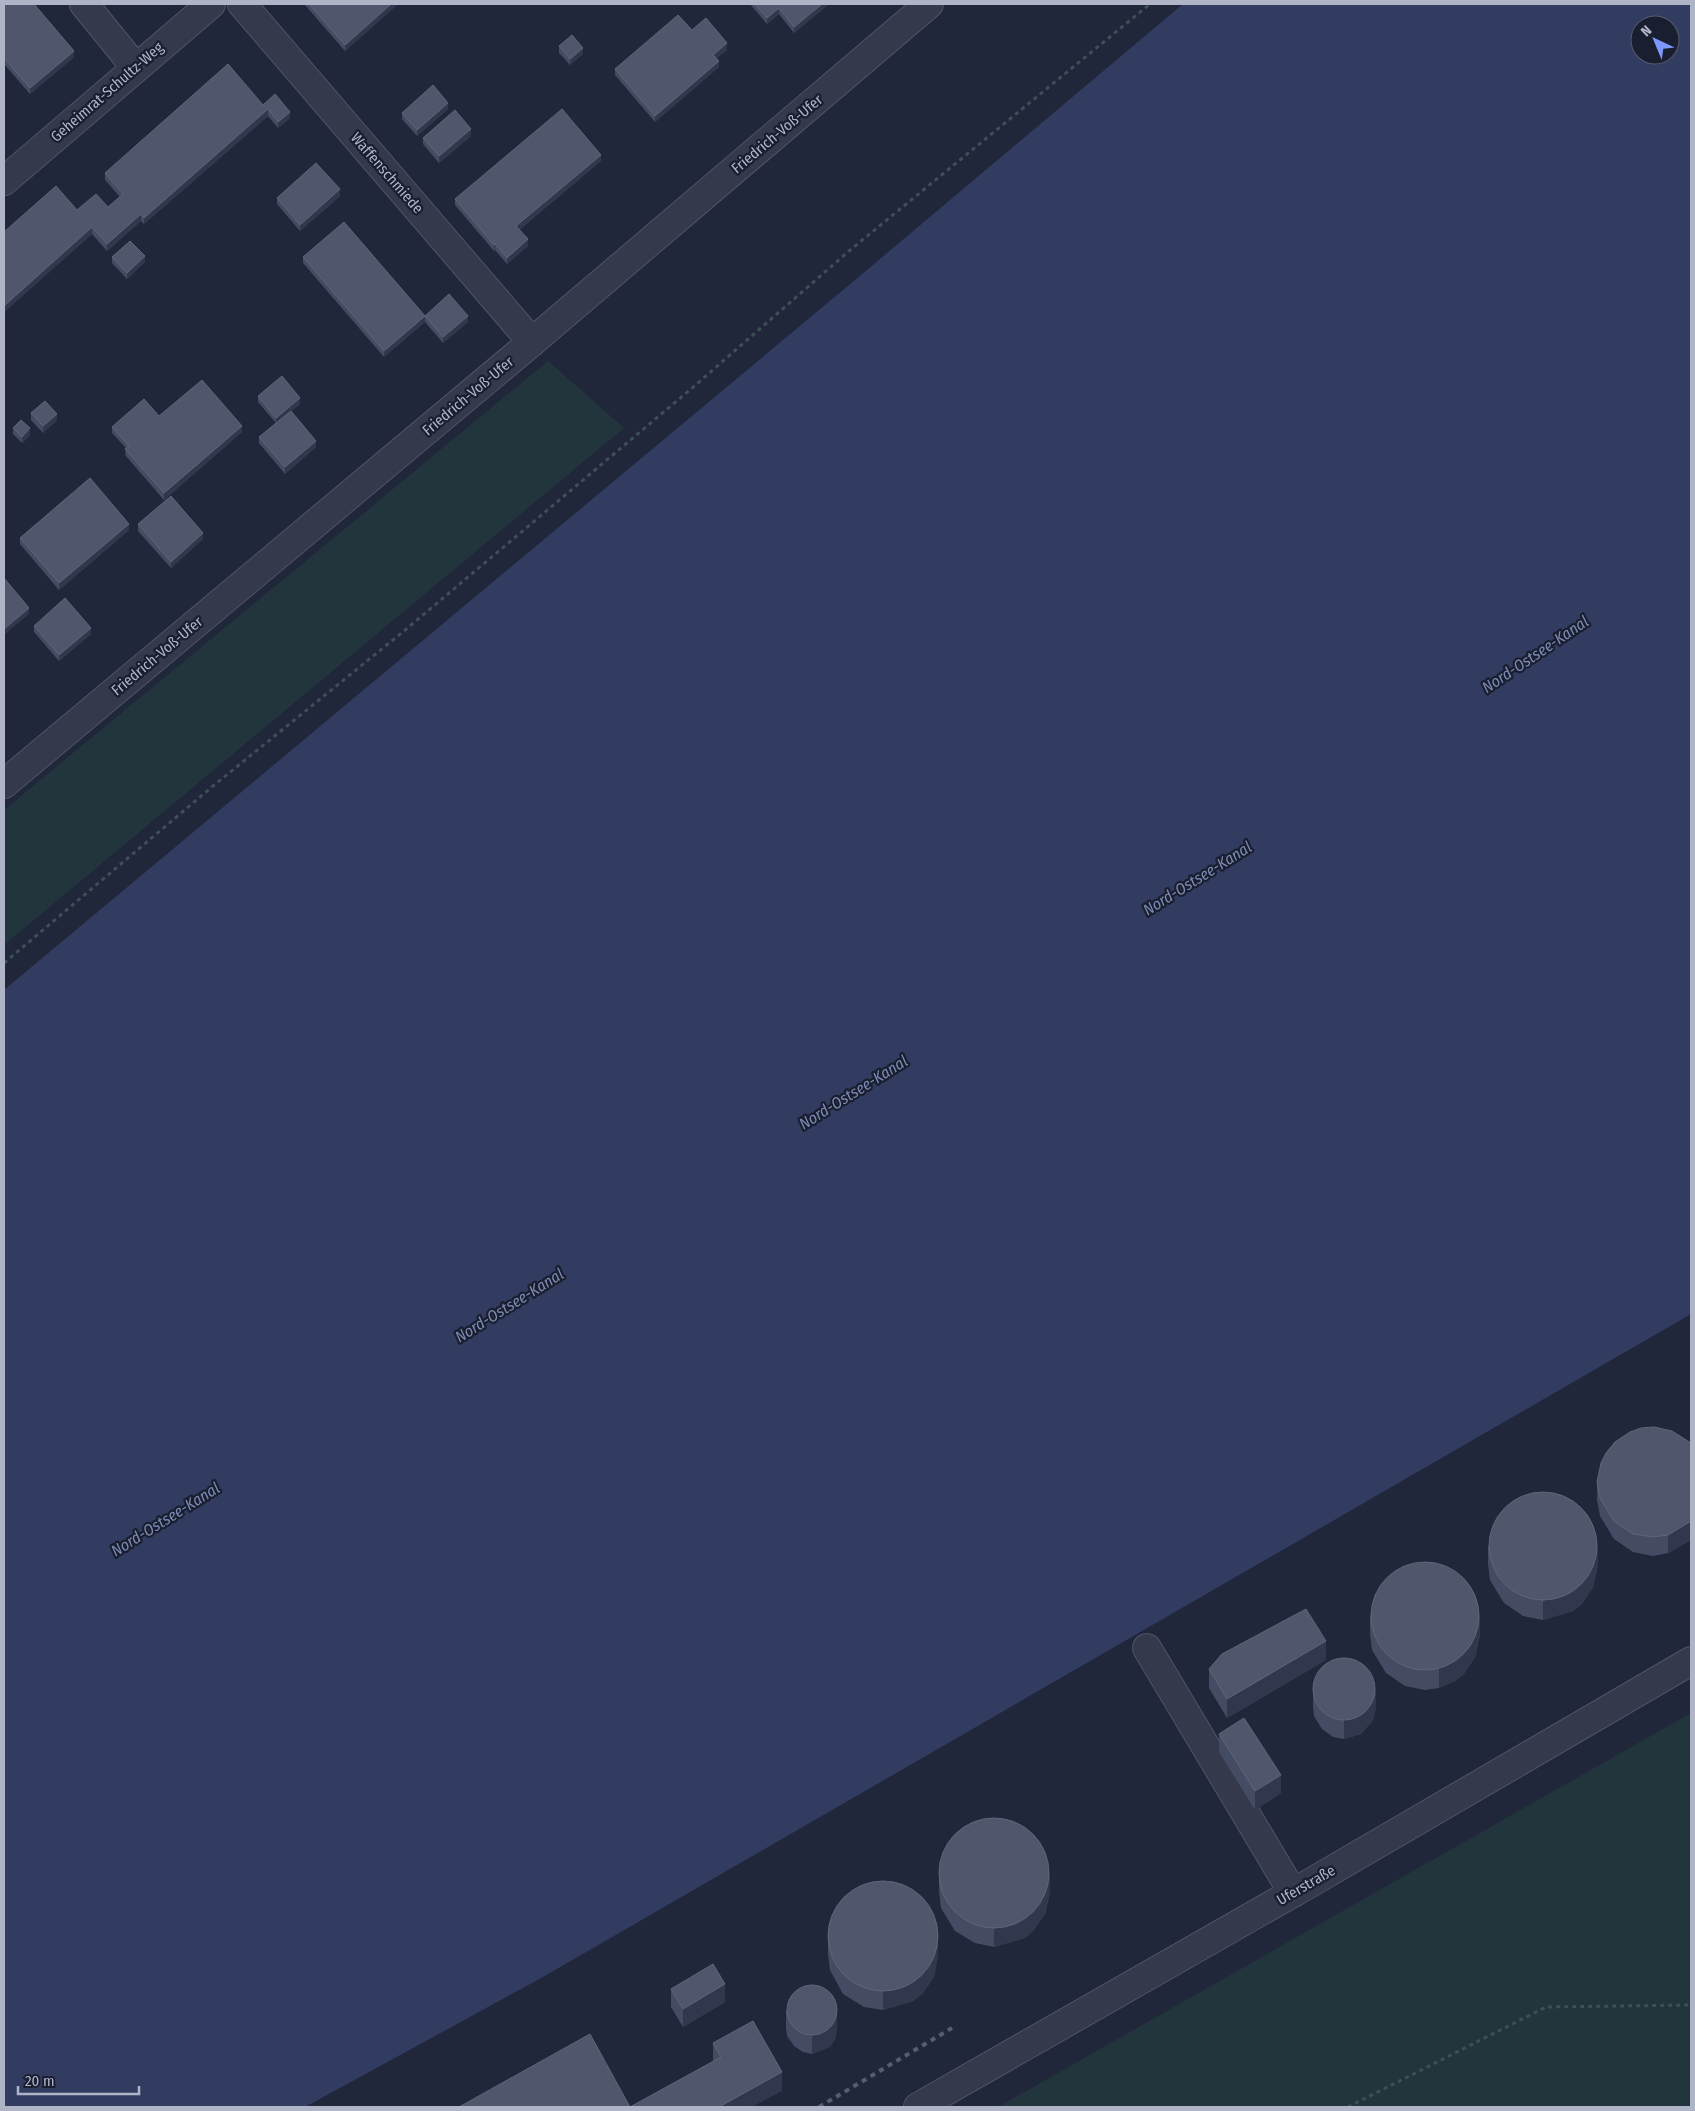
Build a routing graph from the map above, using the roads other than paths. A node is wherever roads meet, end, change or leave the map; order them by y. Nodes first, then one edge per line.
1 (84, 4) edge
2 (211, 4) edge
3 (242, 4) edge
4 (929, 4) edge
5 (136, 68) junction
6 (4, 181) edge
7 (532, 342) junction
8 (4, 784) edge
9 (1147, 1648) dead end
10 (1691, 1661) edge
11 (1293, 1892) junction
12 (918, 2107) edge

1 - 5 street
2 - 5 street, Geheimrat-Schultz-Weg
3 - 7 street, Waffenschmiede
4 - 7 street, Friedrich-Voß-Ufer
5 - 6 street, Geheimrat-Schultz-Weg
7 - 8 street, Friedrich-Voß-Ufer
9 - 11 street
10 - 11 street, Uferstraße
11 - 12 street, Uferstraße

